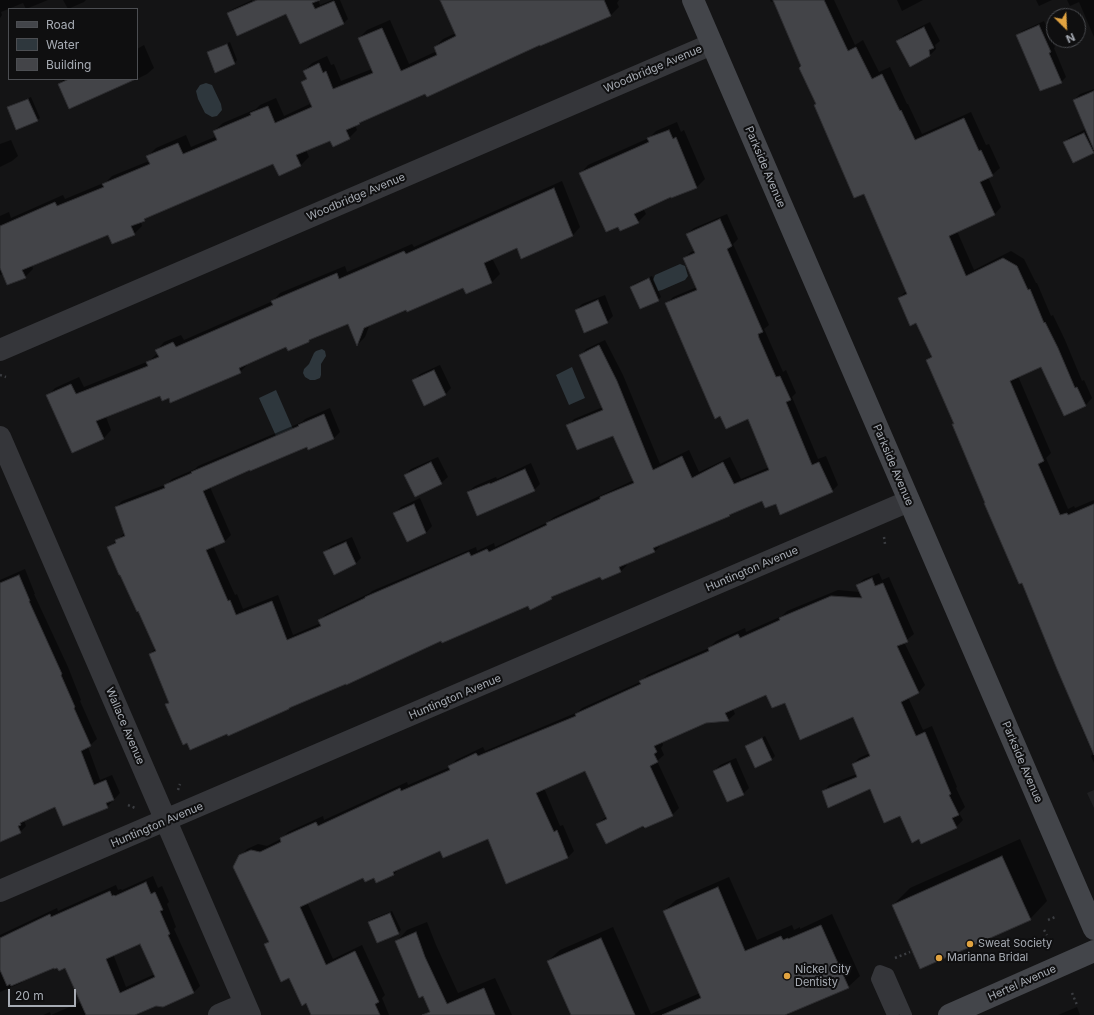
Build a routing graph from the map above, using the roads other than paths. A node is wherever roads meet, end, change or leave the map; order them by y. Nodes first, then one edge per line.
1 (693, 0) edge
2 (712, 44) junction
3 (0, 350) edge
4 (0, 437) edge
5 (909, 501) junction
6 (166, 821) junction
7 (0, 891) edge
8 (1094, 929) edge
9 (1094, 951) edge
10 (247, 1010) edge
11 (219, 1015) edge
12 (893, 1015) edge
13 (906, 1015) edge
14 (949, 1015) edge

1 - 2 street, Parkside Avenue
2 - 3 street, Woodbridge Avenue
2 - 5 street, Parkside Avenue
4 - 6 street, Wallace Avenue
5 - 6 street, Huntington Avenue
5 - 8 street, Parkside Avenue
6 - 7 street, Huntington Avenue
6 - 10 street, Wallace Avenue
9 - 14 street, Hertel Avenue
10 - 11 street
12 - 13 lane

